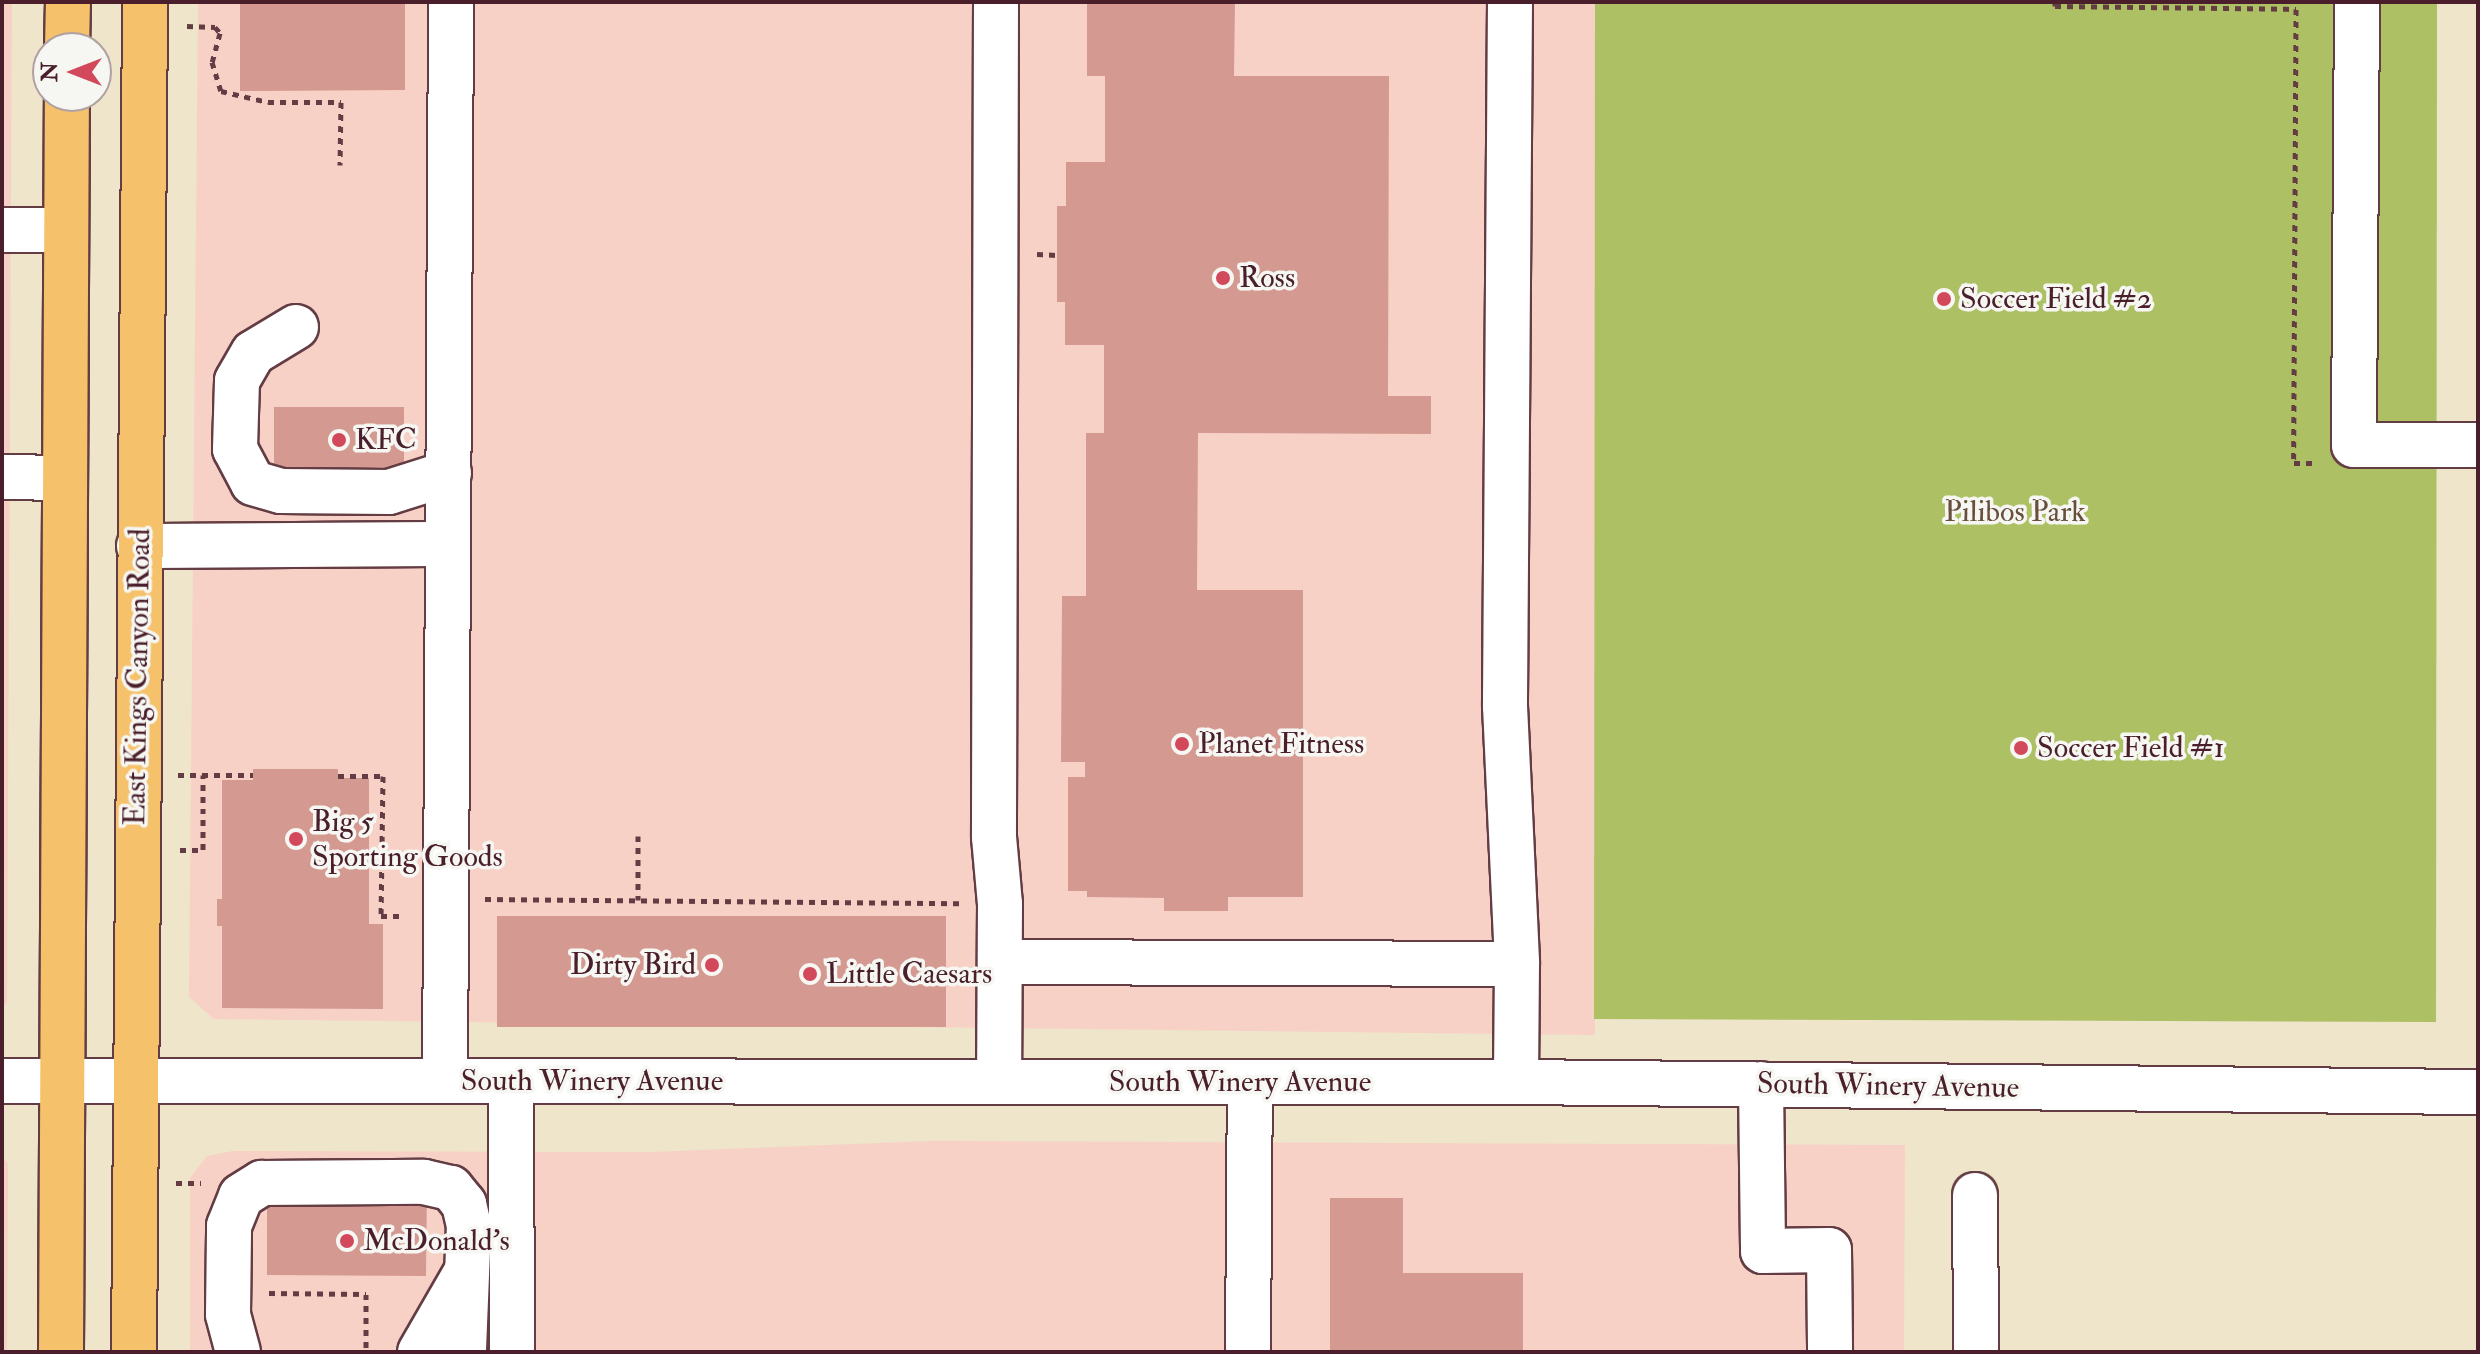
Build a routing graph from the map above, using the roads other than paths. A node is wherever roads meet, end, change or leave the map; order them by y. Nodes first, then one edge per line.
1 (68, 2) edge
2 (451, 2) edge
3 (996, 2) edge
4 (1510, 2) edge
5 (2357, 2) edge
6 (145, 14) edge
7 (67, 32) edge
8 (67, 112) edge
9 (2, 230) edge
10 (66, 230) junction
11 (296, 327) dead end
12 (2478, 445) edge
13 (449, 473) junction
14 (2, 477) edge
15 (64, 478) junction
16 (448, 544) junction
17 (139, 546) junction
18 (1000, 962) junction
19 (1517, 964) junction
20 (2, 1081) edge
21 (60, 1081) junction
22 (135, 1081) junction
23 (445, 1081) junction
24 (511, 1081) junction
25 (999, 1082) junction
26 (1250, 1082) junction
27 (1516, 1082) junction
28 (1761, 1084) junction
29 (2478, 1092) edge
30 (1975, 1195) dead end
31 (467, 1272) junction
32 (61, 1352) edge
33 (134, 1352) edge
34 (238, 1352) edge
35 (420, 1352) edge
36 (464, 1352) edge
37 (512, 1352) edge
38 (1248, 1352) edge
39 (1830, 1352) edge
40 (1976, 1352) edge

1 - 7 main road
2 - 13 street
3 - 18 street
4 - 19 street
5 - 12 street
6 - 17 main road, East Kings Canyon Road
8 - 10 main road
9 - 10 street
10 - 15 main road
11 - 13 street
13 - 16 street
14 - 15 street
15 - 21 main road
16 - 17 street
16 - 23 street
17 - 22 main road, East Kings Canyon Road
18 - 19 street
18 - 25 street
19 - 27 street
20 - 21 street, South Winery Avenue
21 - 22 street, South Winery Avenue
21 - 32 main road
22 - 23 street, South Winery Avenue
22 - 33 main road, East Kings Canyon Road
23 - 24 street, South Winery Avenue
24 - 25 street, South Winery Avenue
24 - 37 street
25 - 26 street, South Winery Avenue
26 - 27 street, South Winery Avenue
26 - 38 street
27 - 28 street, South Winery Avenue
28 - 29 street, South Winery Avenue
28 - 39 street
30 - 40 street
31 - 34 street
31 - 35 street
31 - 36 street

